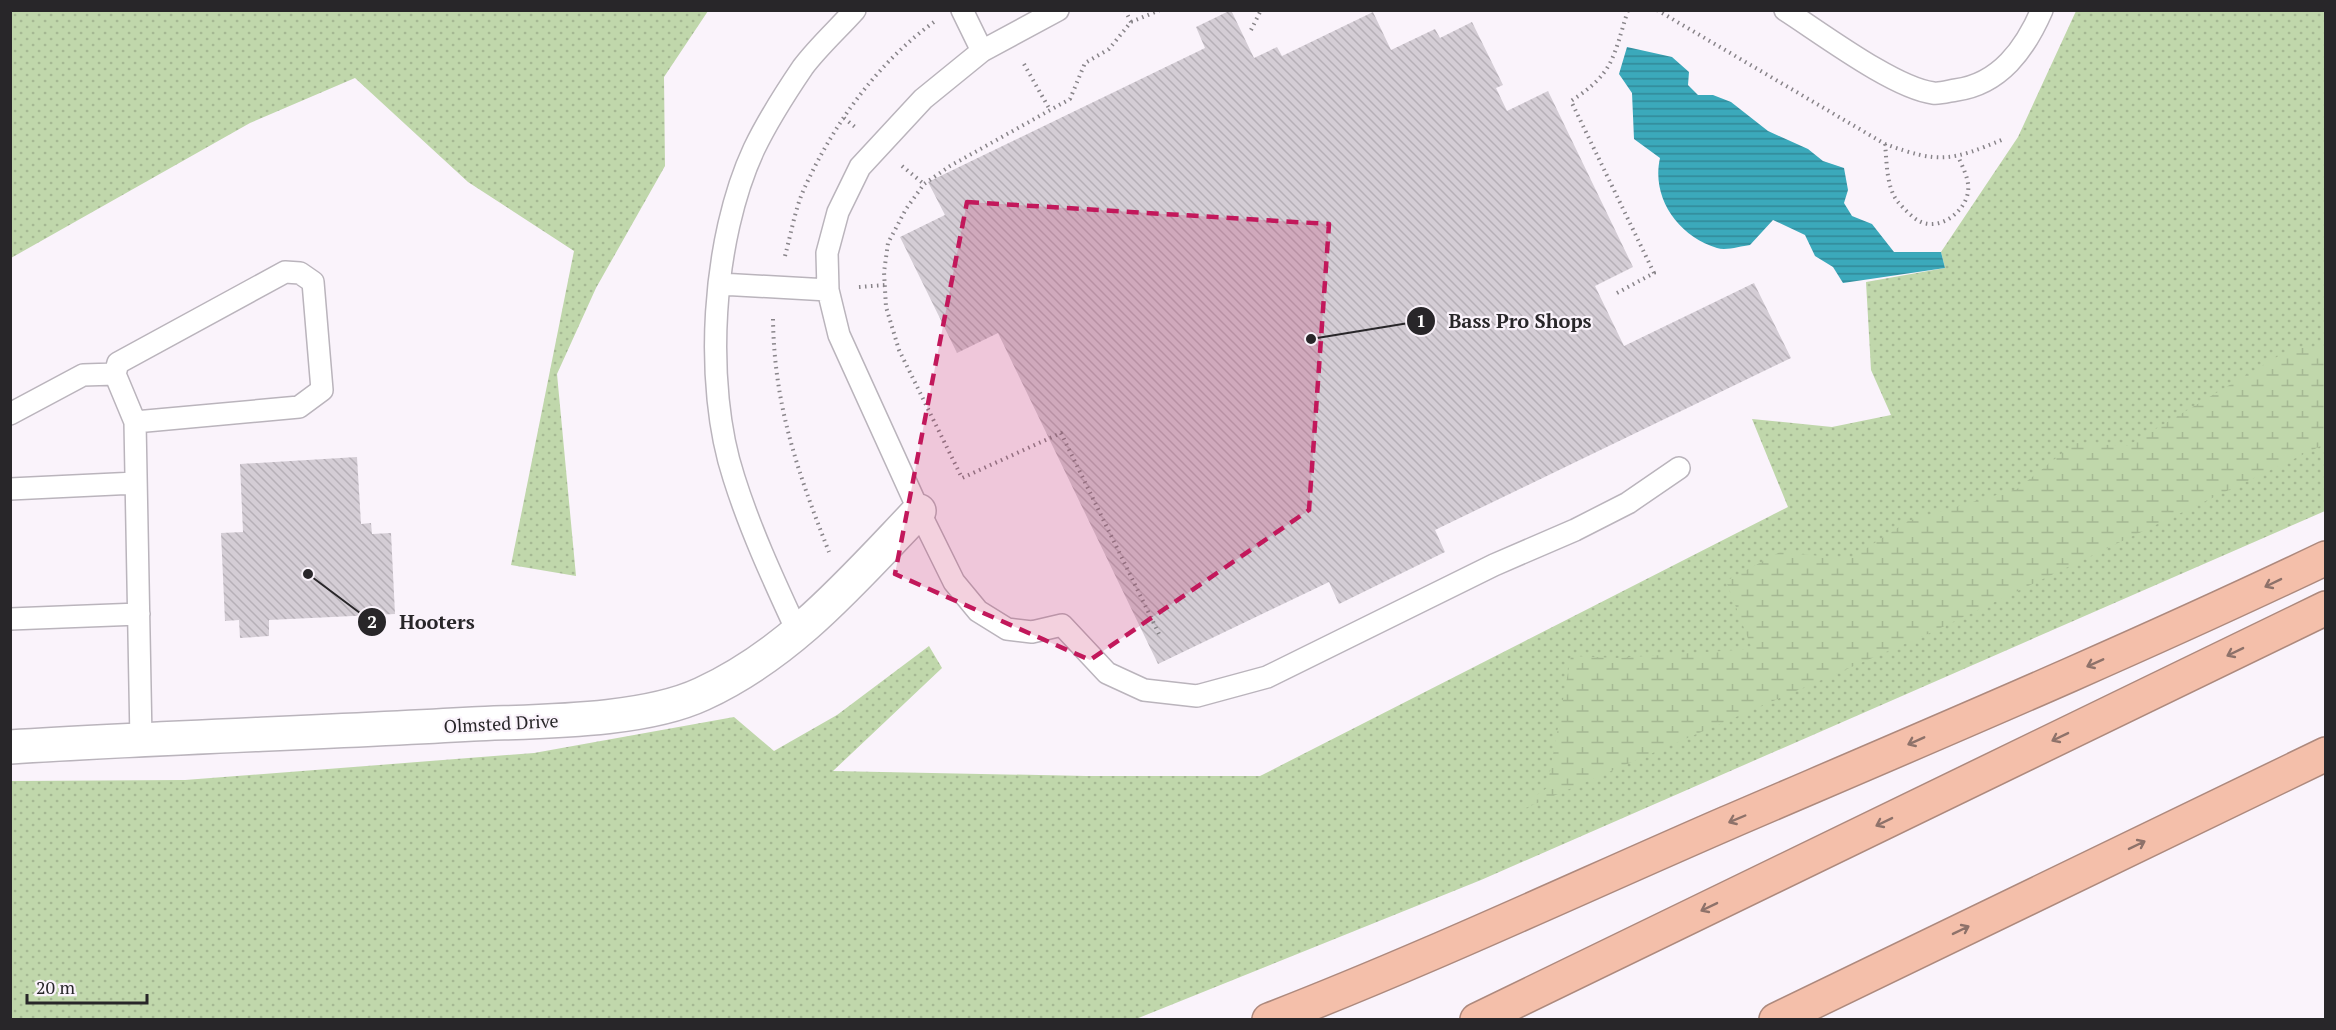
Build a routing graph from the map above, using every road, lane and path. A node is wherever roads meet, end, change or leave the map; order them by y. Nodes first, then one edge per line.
1 (855, 10) edge
2 (962, 10) edge
3 (1058, 10) edge
4 (1125, 10) edge
5 (1160, 10) edge
6 (1261, 10) edge
7 (1628, 10) edge
8 (1657, 10) edge
9 (1785, 10) edge
10 (2042, 10) edge
11 (1131, 22) junction
12 (1251, 30) dead end
13 (1009, 37) junction
14 (982, 51) junction
15 (1050, 110) junction
16 (2004, 139) dead end
17 (1885, 144) junction
18 (1958, 156) junction
19 (720, 284) junction
20 (828, 290) junction
21 (1617, 293) dead end
22 (115, 374) junction
23 (10, 414) edge
24 (135, 422) junction
25 (1678, 468) dead end
26 (136, 483) junction
27 (10, 489) edge
28 (919, 511) junction
29 (2325, 558) edge
30 (2325, 608) edge
31 (139, 614) junction
32 (10, 619) edge
33 (798, 633) junction
34 (1160, 636) dead end
35 (141, 740) junction
36 (10, 747) edge
37 (2325, 754) edge
38 (1930, 945) junction
39 (1269, 1020) edge
40 (1477, 1020) edge
41 (1776, 1020) edge
42 (1801, 1020) edge

1 - 19 lane
2 - 14 lane
3 - 13 lane
4 - 11 path
5 - 11 path
6 - 12 path
7 - 21 path
8 - 17 path
9 - 10 lane
11 - 15 path
13 - 14 lane
13 - 15 path
14 - 20 lane
15 - 34 path
16 - 18 path
17 - 18 path
17 - 18 path
19 - 20 lane
19 - 33 lane
20 - 28 lane
22 - 23 lane
22 - 24 lane
22 - 24 lane
24 - 26 lane
25 - 28 lane
26 - 27 lane
26 - 31 lane
28 - 33 street, Olmsted Drive
29 -> 39 highway
30 -> 40 highway
31 - 32 lane
31 - 35 lane
33 - 35 street, Olmsted Drive
35 - 36 street, Olmsted Drive
38 -> 37 highway
38 - 41 highway
38 - 42 highway

